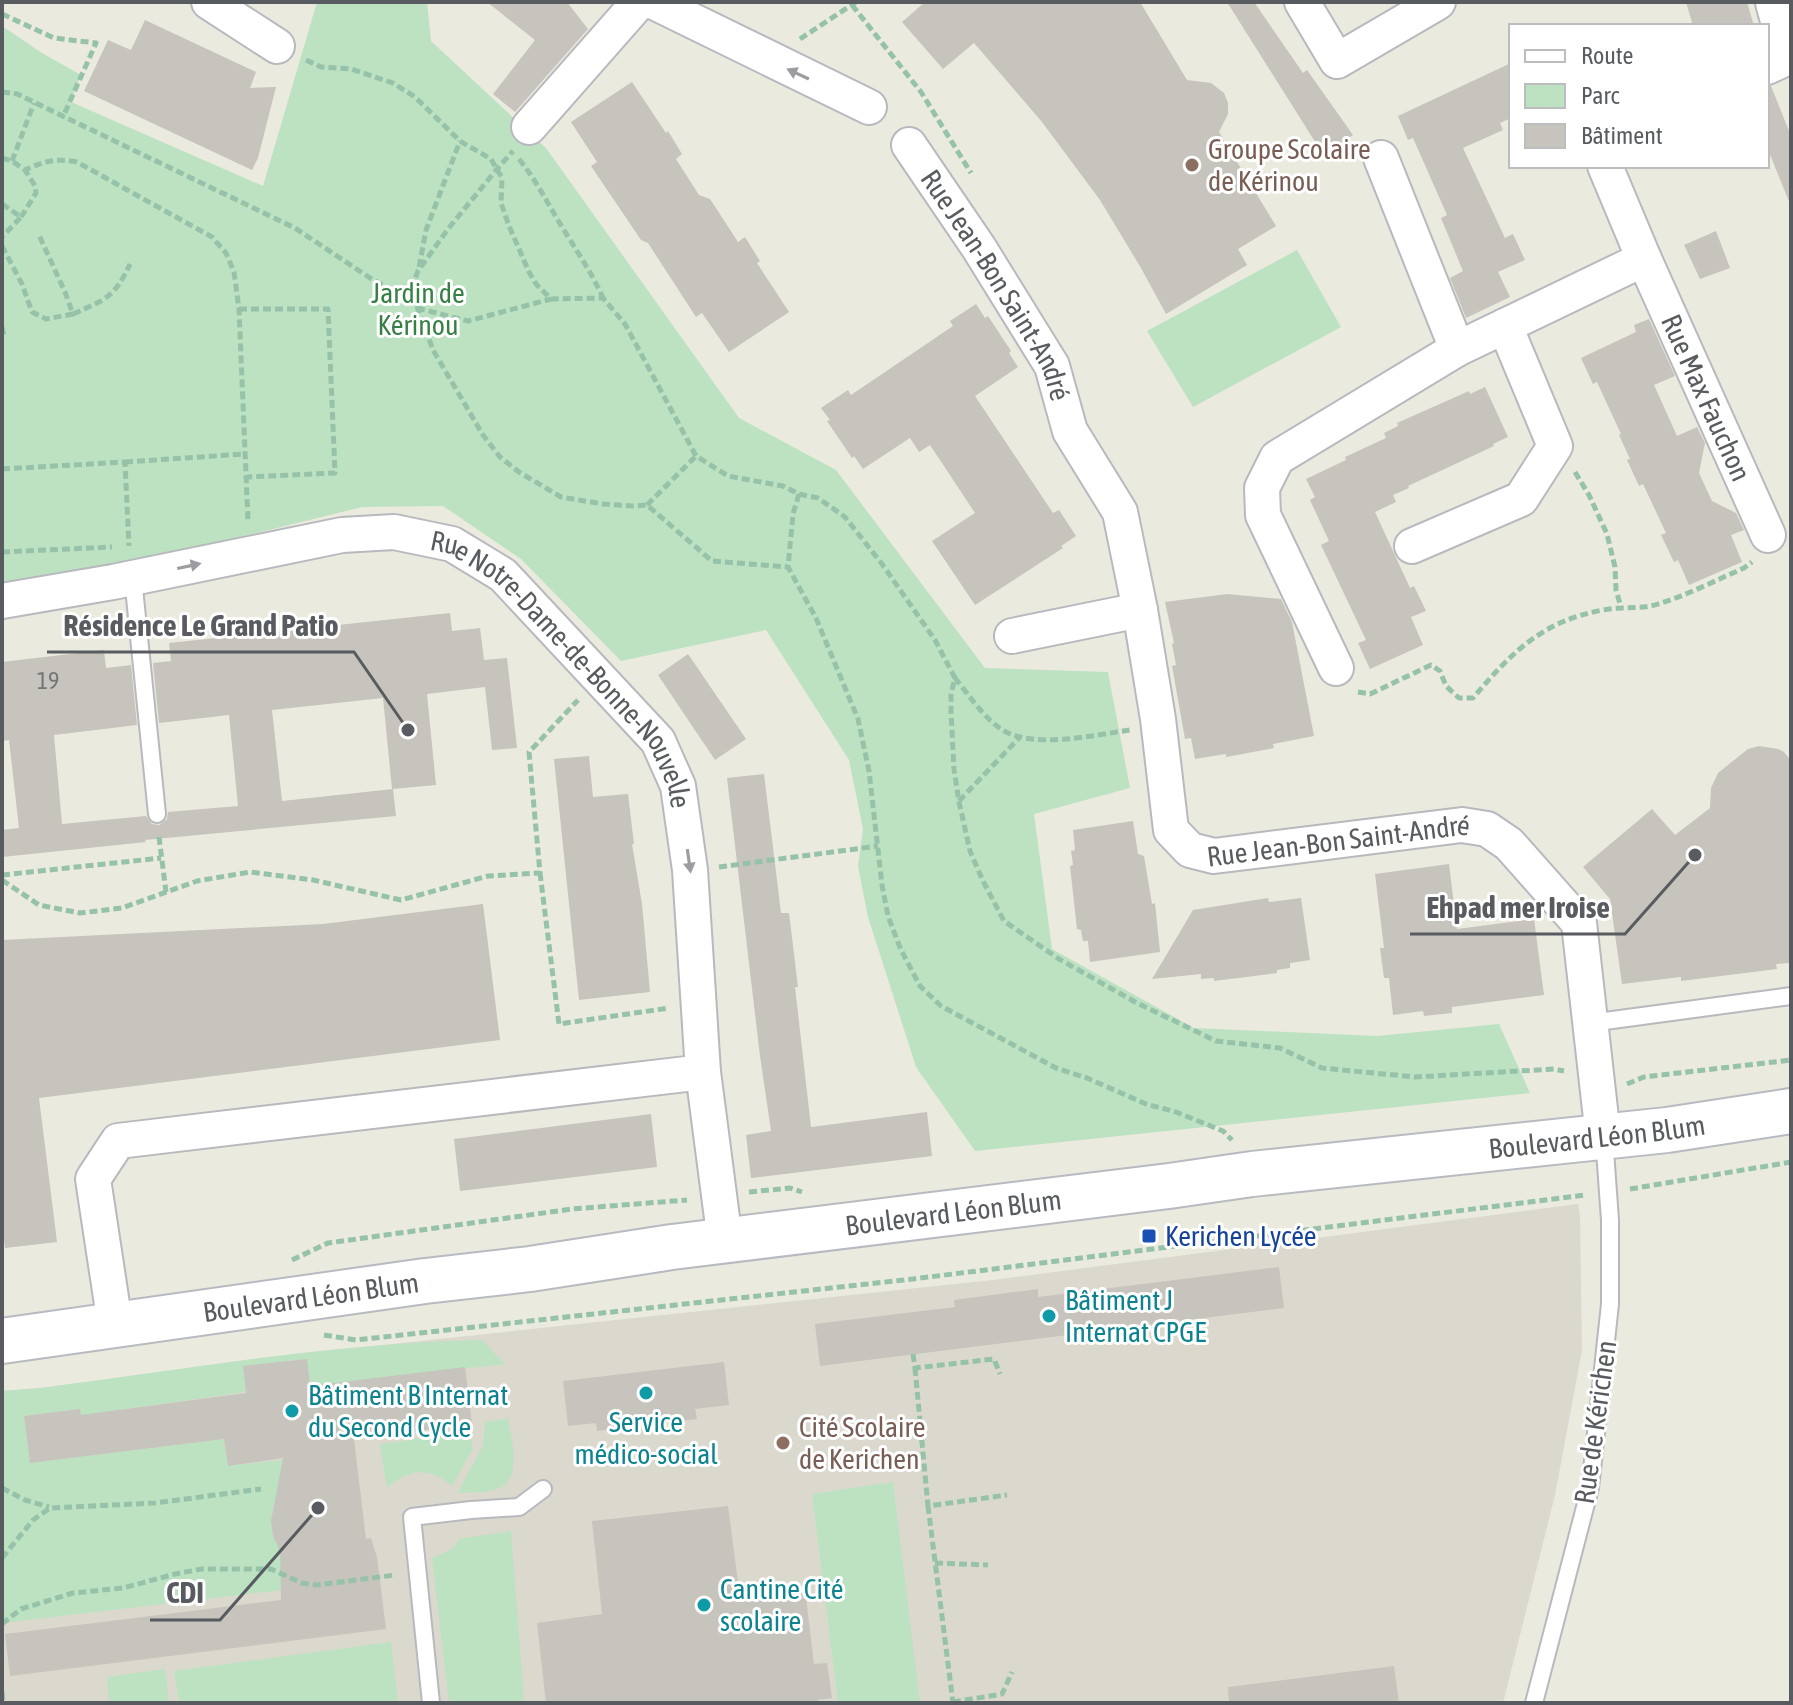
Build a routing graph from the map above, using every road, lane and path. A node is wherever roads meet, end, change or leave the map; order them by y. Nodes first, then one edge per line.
1 (209, 2) edge
2 (639, 2) edge
3 (654, 2) edge
4 (856, 2) edge
5 (1302, 2) edge
6 (1438, 2) edge
7 (1778, 2) edge
8 (2, 14) edge
9 (277, 46) joint
10 (1791, 53) edge
11 (769, 60) junction
12 (1769, 66) edge
13 (2, 92) edge
14 (34, 103) junction
15 (869, 107) dead end
16 (63, 117) junction
17 (521, 139) joint
18 (460, 141) junction
19 (909, 145) dead end
20 (2, 158) edge
21 (1381, 158) dead end
22 (12, 161) junction
23 (1606, 168) edge
24 (497, 169) junction
25 (25, 170) junction
26 (2, 204) edge
27 (21, 217) junction
28 (38, 233) dead end
29 (2, 237) edge
30 (2, 246) edge
31 (1644, 259) junction
32 (130, 264) dead end
33 (418, 271) junction
34 (603, 298) junction
35 (551, 299) junction
36 (407, 300) junction
37 (417, 307) junction
38 (239, 309) junction
39 (73, 314) junction
40 (1505, 326) junction
41 (2, 327) edge
42 (2, 336) edge
43 (1457, 349) junction
44 (1555, 446) junction
45 (245, 454) junction
46 (696, 456) junction
47 (125, 462) junction
48 (2, 469) edge
49 (247, 477) junction
50 (799, 494) junction
51 (647, 505) junction
52 (1768, 535) joint
53 (113, 546) dead end
54 (1412, 546) dead end
55 (2, 552) edge
56 (250, 554) junction
57 (788, 567) junction
58 (125, 569) junction
59 (2, 601) edge
60 (1621, 607) junction
61 (1140, 610) junction
62 (1012, 636) dead end
63 (1336, 668) joint
64 (955, 678) junction
65 (599, 679) junction
66 (1158, 726) junction
67 (1019, 738) junction
68 (959, 802) junction
69 (157, 814) joint
70 (878, 846) junction
71 (161, 858) junction
72 (690, 870) junction
73 (540, 873) junction
74 (2, 877) edge
75 (166, 892) junction
76 (1791, 996) edge
77 (698, 1004) junction
78 (1590, 1023) junction
79 (1791, 1060) edge
80 (703, 1072) junction
81 (1600, 1102) junction
82 (1791, 1111) edge
83 (1791, 1162) edge
84 (1252, 1174) junction
85 (1608, 1193) junction
86 (694, 1199) dead end
87 (725, 1241) junction
88 (290, 1261) dead end
89 (115, 1324) junction
90 (318, 1334) dead end
91 (2, 1341) edge
92 (913, 1354) dead end
93 (915, 1368) junction
94 (1000, 1374) dead end
95 (2, 1488) edge
96 (261, 1489) dead end
97 (543, 1489) dead end
98 (1007, 1495) dead end
99 (928, 1506) junction
100 (50, 1508) junction
101 (2, 1558) edge
102 (935, 1563) junction
103 (988, 1565) dead end
104 (392, 1576) dead end
105 (2, 1624) edge
106 (1012, 1672) dead end
107 (2, 1692) edge
108 (953, 1702) edge
109 (3, 1703) edge
110 (431, 1703) edge
111 (1534, 1703) edge

1 - 9 street
2 - 17 street
3 - 11 street
4 - 11 path
5 - 6 street
7 - 10 main road
8 - 16 path
9 - 18 path
10 - 12 street
15 -> 11 street
13 - 14 path
14 - 16 path
14 - 22 path
16 - 36 path
17 - 34 path
18 - 24 path
18 - 33 path
19 - 61 street, Rue Jean-Bon Saint-André
20 - 22 path
21 - 43 street
22 - 25 path
23 - 31 street, Rue Max Fauchon
24 - 33 path
24 - 35 path
25 - 27 path
25 - 38 path
26 - 27 path
27 - 29 path
28 - 39 path
30 - 39 path
31 - 40 street
31 - 52 street, Rue Max Fauchon
32 - 39 path
33 - 36 path
34 - 35 path
34 - 46 path
35 - 37 path
36 - 37 path
37 - 51 path
38 - 45 path
38 - 49 path
40 - 43 street
40 - 44 street
41 - 42 path
43 - 63 street
44 - 54 street
44 - 60 path
45 - 47 path
45 - 49 path
46 - 50 path
46 - 51 path
47 - 48 path
47 - 58 path
49 - 56 path
50 - 57 path
50 - 64 path
51 - 57 path
52 - 60 path
53 - 55 path
58 -> 56 street, Rue Notre-Dame-de-Bonne-Nouvelle
56 - 65 street, Rue Notre-Dame-de-Bonne-Nouvelle
57 - 70 path
58 - 59 street, Rue Notre-Dame-de-Bonne-Nouvelle
58 - 69 lane
60 - 63 path
61 - 62 street
61 - 66 street, Rue Jean-Bon Saint-André
64 - 67 path
64 - 68 path
65 -> 72 street, Rue Notre-Dame-de-Bonne-Nouvelle
65 - 73 path
66 - 67 path
66 - 78 street, Rue Jean-Bon Saint-André
67 - 68 path
68 - 81 path
69 - 71 path
70 - 72 path
70 - 84 path
71 - 74 path
71 - 75 path
72 - 77 street, Rue Notre-Dame-de-Bonne-Nouvelle
73 - 75 path
73 - 77 path
74 - 75 path
76 - 78 lane
77 - 80 street, Rue Notre-Dame-de-Bonne-Nouvelle
78 - 81 street, Rue Jean-Bon Saint-André
79 - 81 path
80 - 87 street, Rue Notre-Dame-de-Bonne-Nouvelle
80 - 89 street
81 - 82 main road, Boulevard Léon Blum
81 - 84 main road, Boulevard Léon Blum
81 - 85 lane, Rue de Kérichen
83 - 85 path
84 - 87 main road, Boulevard Léon Blum
85 - 90 path
85 - 111 lane, Rue de Kérichen
86 - 88 path
87 - 89 main road, Boulevard Léon Blum
89 - 91 main road, Boulevard Léon Blum
92 - 93 path
93 - 94 path
93 - 99 path
95 - 100 path
96 - 100 path
97 - 110 lane
98 - 99 path
99 - 102 path
100 - 101 path
102 - 103 path
102 - 108 path
104 - 105 path
106 - 108 path
107 - 109 path

